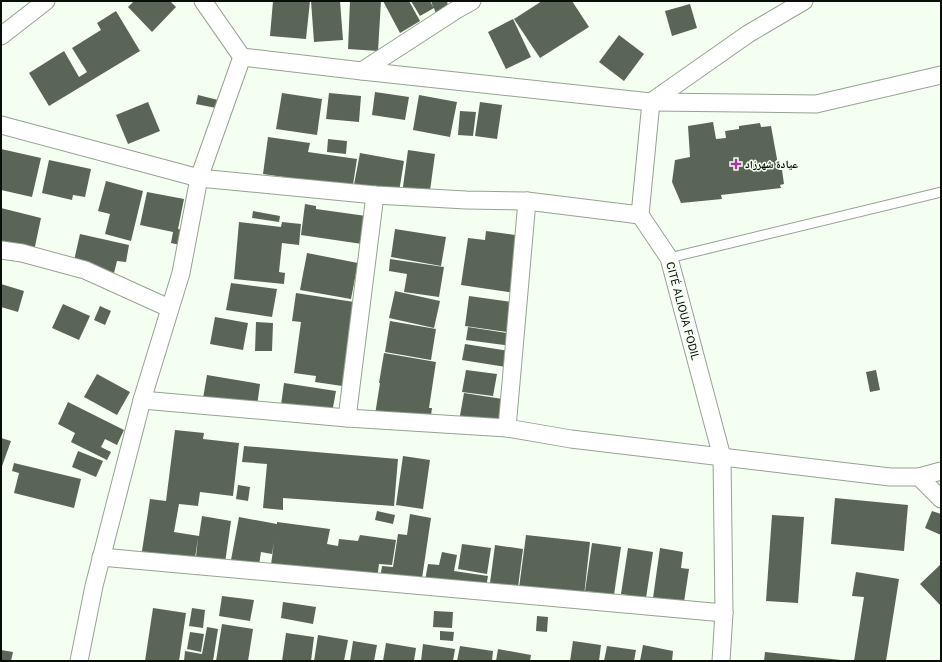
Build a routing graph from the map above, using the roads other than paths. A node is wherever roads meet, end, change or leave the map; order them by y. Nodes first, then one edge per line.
1 (46, 1) edge
2 (204, 1) edge
3 (472, 1) edge
4 (804, 1) edge
5 (1, 36) edge
6 (242, 57) junction
7 (362, 71) junction
8 (941, 75) edge
9 (651, 102) junction
10 (1, 126) edge
11 (199, 178) junction
12 (941, 192) edge
13 (375, 195) junction
14 (527, 200) junction
15 (640, 215) junction
16 (1, 250) edge
17 (669, 258) junction
18 (169, 308) junction
19 (142, 400) junction
20 (347, 418) junction
21 (507, 428) junction
22 (722, 457) junction
23 (941, 471) edge
24 (919, 477) junction
25 (941, 499) edge
26 (101, 558) junction
27 (724, 613) junction
28 (79, 661) edge
29 (721, 661) edge

1 - 5 street
2 - 6 street
3 - 7 street
4 - 9 street
6 - 7 street
6 - 11 street
7 - 9 street
8 - 9 street
9 - 15 street
10 - 11 street
11 - 13 street
11 - 18 street
12 - 17 lane
13 - 14 street
13 - 20 street
14 - 15 street
14 - 21 street
15 - 17 street, CITÉ ALIOUA FODIL
16 - 18 street
17 - 22 street, CITÉ ALIOUA FODIL
18 - 19 street
19 - 20 street
19 - 26 street
20 - 21 street
21 - 22 street
22 - 24 street
22 - 27 street, CITÉ ALIOUA FODIL
23 - 24 street
24 - 25 street
26 - 27 street
26 - 28 street
27 - 29 street, CITÉ ALIOUA FODIL

